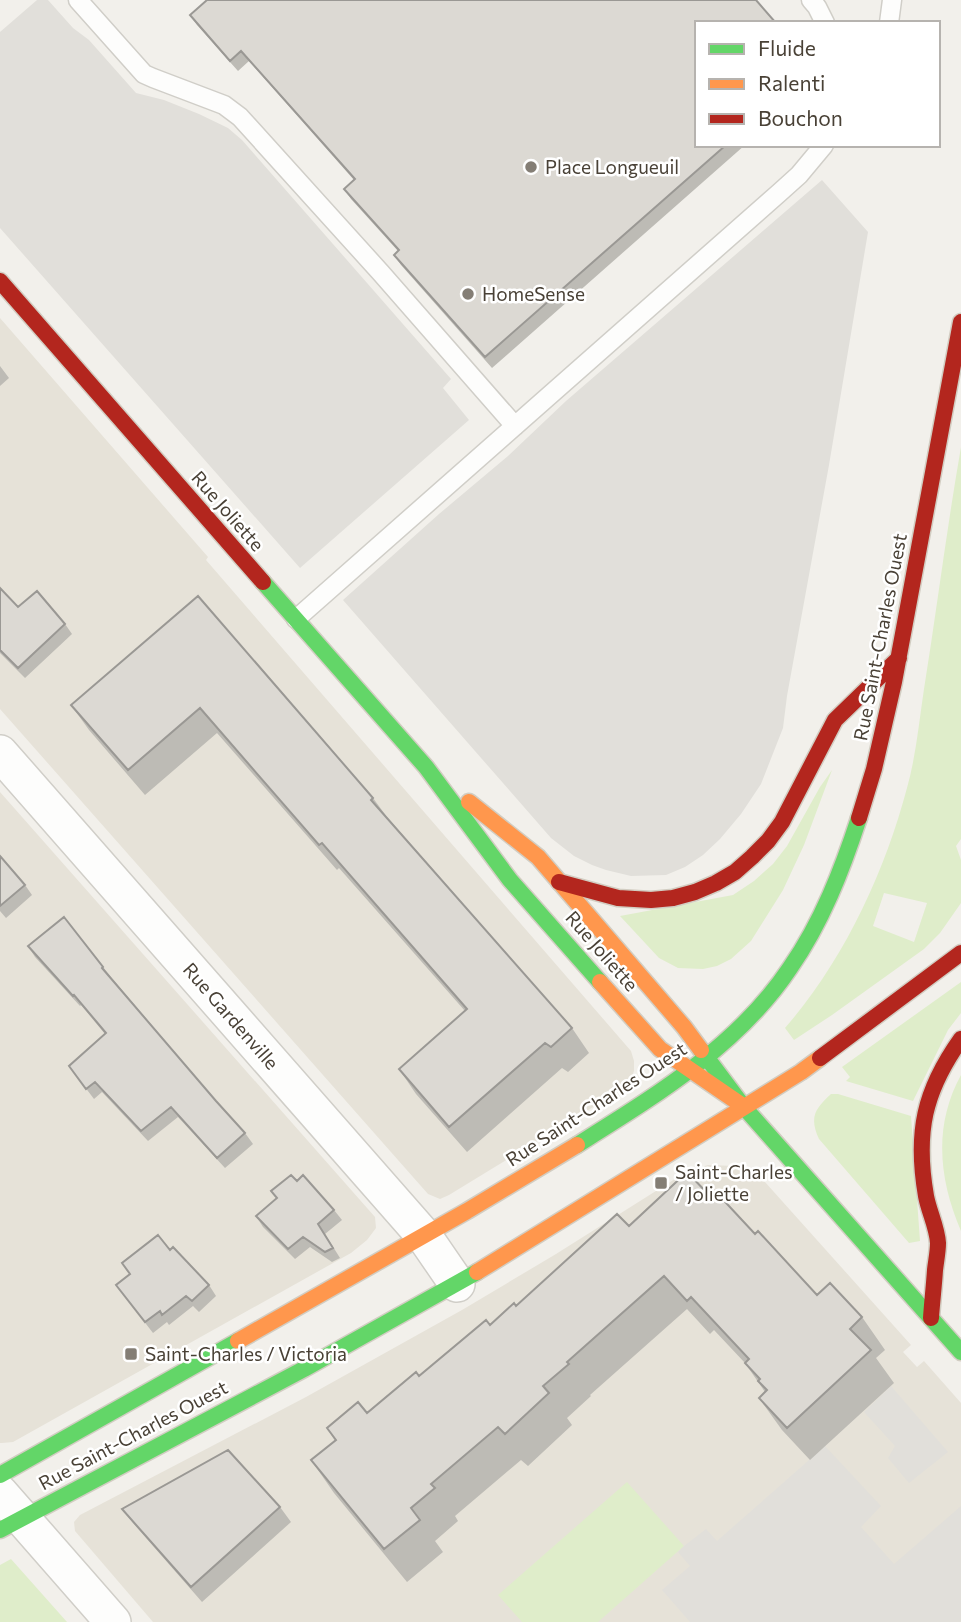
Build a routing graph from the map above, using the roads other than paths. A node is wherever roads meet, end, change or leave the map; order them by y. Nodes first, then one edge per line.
1 (78, 0) edge
2 (811, 0) edge
3 (824, 21) edge
4 (822, 147) edge
5 (0, 281) edge
6 (961, 322) edge
7 (514, 426) junction
8 (296, 619) junction
9 (899, 658) junction
10 (0, 753) edge
11 (426, 767) junction
12 (559, 882) junction
13 (961, 953) edge
14 (961, 1039) edge
15 (706, 1057) junction
16 (690, 1070) junction
17 (743, 1106) junction
18 (424, 1236) junction
19 (457, 1284) junction
20 (931, 1318) junction
21 (961, 1352) edge
22 (0, 1475) edge
23 (7, 1514) edge
24 (113, 1622) edge

1 - 7 lane
2 - 3 lane
4 - 7 lane
5 - 8 street, Rue Joliette
6 - 9 street, Rue Saint-Charles Ouest
7 - 8 lane
8 - 11 street, Rue Joliette
9 - 12 street
9 - 15 street, Rue Saint-Charles Ouest
10 - 18 street, Rue Gardenville
11 - 12 street, Rue Joliette
11 - 16 street, Rue Joliette
12 - 15 street, Rue Joliette
13 - 17 street, Rue Saint-Charles Ouest
14 - 20 street
15 - 16 street, Rue Saint-Charles Ouest
15 - 17 street, Rue Joliette
16 - 17 street, Rue Joliette
16 - 18 street, Rue Saint-Charles Ouest
17 - 19 street, Rue Saint-Charles Ouest
17 - 20 street, Rue Joliette
18 - 19 street, Rue Gardenville
18 - 22 street, Rue Saint-Charles Ouest
19 - 23 street, Rue Saint-Charles Ouest
20 - 21 street, Rue Joliette
23 - 24 street

